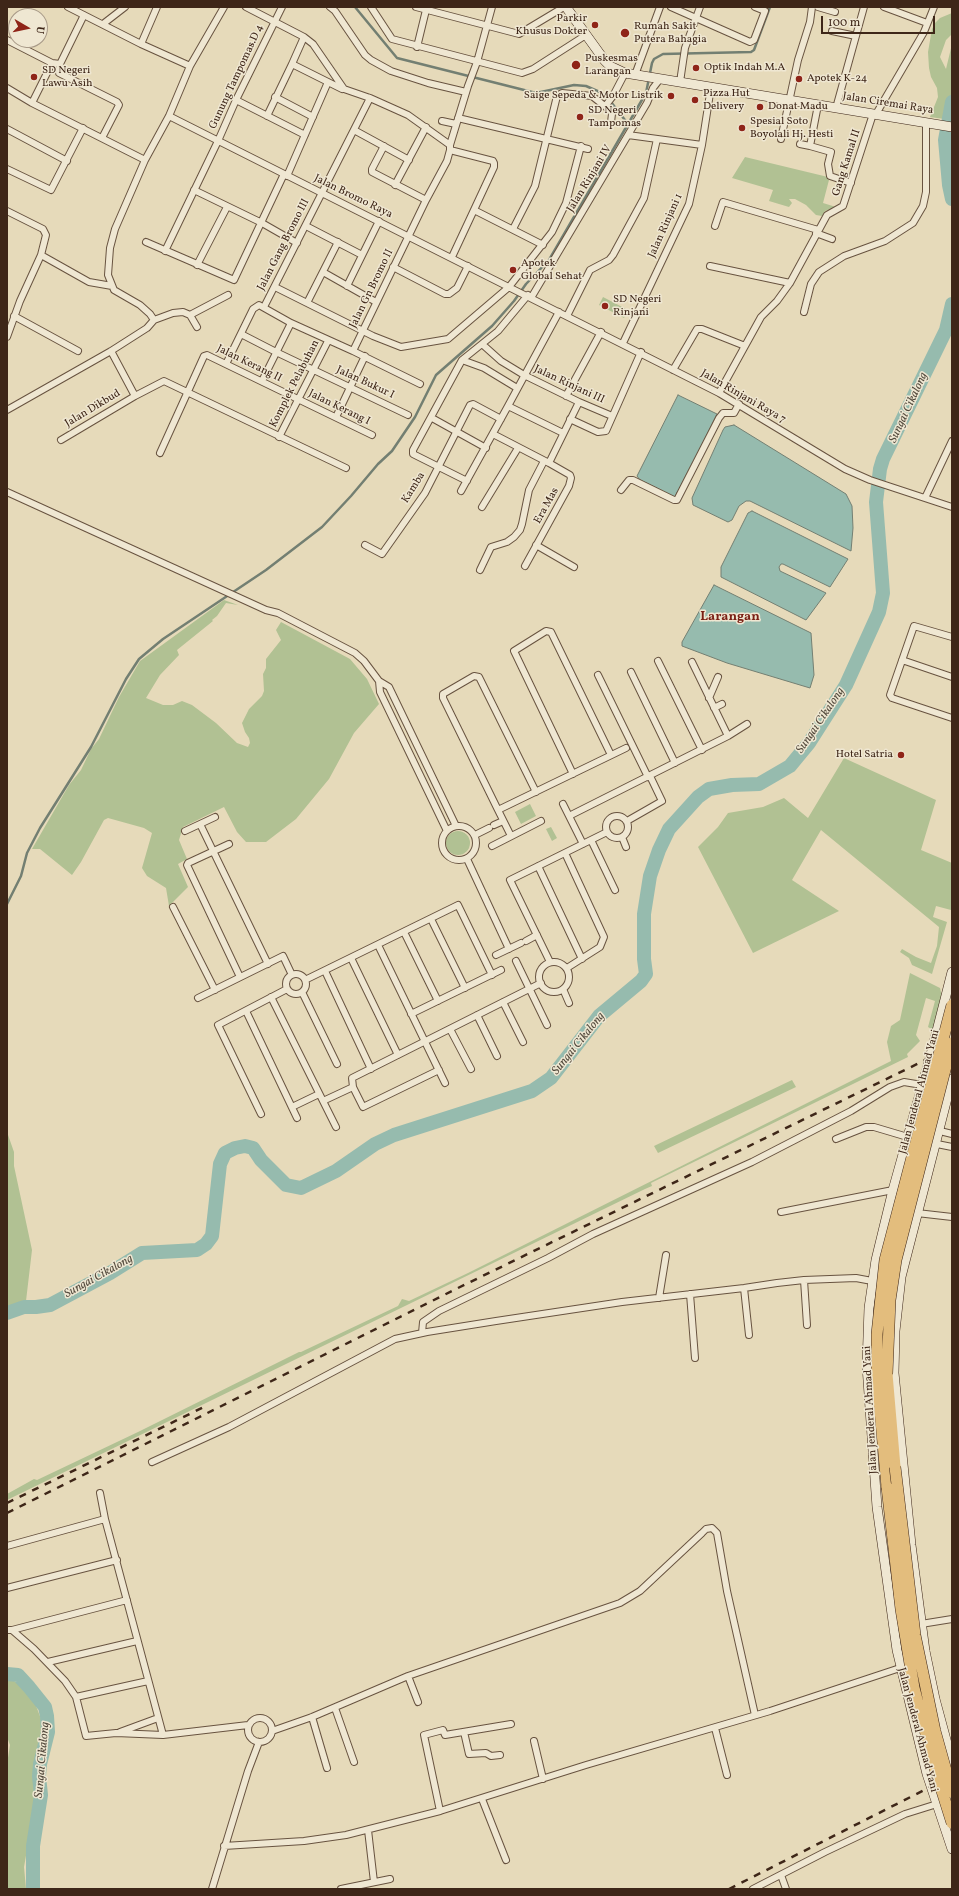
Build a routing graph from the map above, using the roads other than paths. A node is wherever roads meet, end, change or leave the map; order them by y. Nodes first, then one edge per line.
1 (68, 7) edge
2 (125, 7) edge
3 (157, 7) edge
4 (224, 7) edge
5 (246, 7) edge
6 (282, 7) edge
7 (330, 7) edge
8 (371, 7) edge
9 (416, 7) edge
10 (492, 7) edge
11 (565, 7) edge
12 (660, 7) edge
13 (671, 7) edge
14 (700, 7) edge
15 (755, 7) edge
16 (812, 7) edge
17 (818, 7) edge
18 (864, 7) edge
19 (884, 7) edge
20 (934, 7) edge
21 (426, 10) junction
22 (835, 12) dead end
23 (84, 15) junction
24 (696, 18) junction
25 (274, 21) junction
26 (928, 23) junction
27 (103, 24) junction
28 (487, 26) junction
29 (832, 31) dead end
30 (586, 35) junction
31 (856, 36) junction
32 (304, 37) junction
33 (7, 40) edge
34 (141, 44) junction
35 (417, 47) junction
36 (477, 62) junction
37 (52, 63) junction
38 (60, 64) junction
39 (292, 64) junction
40 (190, 66) junction
41 (50, 69) junction
42 (60, 73) junction
43 (625, 73) junction
44 (635, 75) junction
45 (658, 79) junction
46 (328, 82) junction
47 (680, 82) junction
48 (711, 87) junction
49 (7, 88) edge
50 (344, 90) junction
51 (466, 92) junction
52 (275, 97) junction
53 (370, 98) junction
54 (236, 100) junction
55 (790, 100) junction
56 (32, 102) junction
57 (607, 104) junction
58 (818, 105) junction
59 (836, 108) junction
60 (875, 114) junction
61 (169, 116) junction
62 (267, 116) junction
63 (313, 117) junction
64 (442, 121) dead end
65 (457, 121) junction
66 (611, 122) dead end
67 (928, 123) junction
68 (426, 127) junction
69 (952, 127) edge
70 (83, 128) junction
71 (7, 129) edge
72 (354, 130) junction
73 (305, 135) junction
74 (628, 135) junction
75 (102, 138) junction
76 (547, 139) junction
77 (657, 139) junction
78 (780, 139) dead end
79 (218, 141) junction
80 (800, 144) dead end
81 (702, 145) junction
82 (384, 146) junction
83 (581, 146) junction
84 (810, 146) junction
85 (450, 148) junction
86 (588, 149) dead end
87 (145, 160) junction
88 (409, 160) junction
89 (67, 161) junction
90 (7, 169) edge
91 (285, 175) junction
92 (851, 183) junction
93 (395, 185) junction
94 (194, 190) junction
95 (322, 193) junction
96 (426, 200) junction
97 (227, 207) junction
98 (474, 210) junction
99 (7, 211) edge
100 (379, 221) junction
101 (262, 223) junction
102 (306, 226) junction
103 (715, 226) dead end
104 (514, 229) junction
105 (817, 232) junction
106 (409, 236) junction
107 (832, 239) dead end
108 (146, 242) dead end
109 (338, 242) junction
110 (297, 243) junction
111 (543, 245) junction
112 (165, 251) junction
113 (41, 255) junction
114 (362, 255) junction
115 (452, 257) junction
116 (197, 265) junction
117 (468, 266) junction
118 (710, 266) dead end
119 (393, 267) junction
120 (323, 272) junction
121 (790, 283) junction
122 (112, 286) junction
123 (347, 286) junction
124 (275, 287) junction
125 (511, 288) junction
126 (228, 295) dead end
127 (528, 295) junction
128 (376, 302) junction
129 (307, 303) junction
130 (264, 307) junction
131 (559, 312) junction
132 (804, 312) dead end
133 (190, 315) junction
134 (14, 316) junction
135 (567, 316) junction
136 (154, 320) junction
137 (291, 323) junction
138 (9, 325) edge
139 (197, 327) dead end
140 (364, 331) junction
141 (601, 332) junction
142 (242, 334) junction
143 (7, 337) edge
144 (328, 341) junction
145 (624, 343) junction
146 (482, 344) junction
147 (745, 346) junction
148 (78, 351) dead end
149 (111, 351) junction
150 (353, 351) junction
151 (276, 352) junction
152 (641, 352) junction
153 (365, 356) junction
154 (462, 360) junction
155 (226, 364) junction
156 (312, 370) junction
157 (673, 370) junction
158 (524, 375) junction
159 (262, 381) junction
160 (420, 384) dead end
161 (350, 387) junction
162 (517, 388) junction
163 (187, 391) junction
164 (719, 393) junction
165 (136, 396) junction
166 (566, 396) junction
167 (298, 399) junction
168 (579, 402) junction
169 (738, 404) junction
170 (508, 406) junction
171 (7, 410) edge
172 (408, 415) dead end
173 (612, 416) junction
174 (336, 417) junction
175 (432, 418) junction
176 (501, 419) junction
177 (570, 420) junction
178 (456, 430) junction
179 (564, 433) junction
180 (493, 434) junction
181 (372, 435) dead end
182 (279, 437) junction
183 (61, 440) dead end
184 (952, 441) edge
185 (486, 448) junction
186 (518, 448) junction
187 (160, 453) dead end
188 (547, 462) junction
189 (438, 466) junction
190 (346, 468) dead end
191 (467, 481) junction
192 (621, 490) dead end
193 (461, 491) dead end
194 (7, 492) edge
195 (925, 498) junction
196 (482, 507) dead end
197 (952, 507) edge
198 (365, 545) dead end
199 (536, 546) junction
200 (526, 566) dead end
201 (574, 567) dead end
202 (480, 570) dead end
203 (952, 637) edge
204 (902, 660) junction
205 (658, 661) dead end
206 (692, 662) dead end
207 (631, 672) dead end
208 (598, 675) dead end
209 (718, 677) dead end
210 (952, 677) edge
211 (379, 681) junction
212 (710, 698) junction
213 (722, 704) dead end
214 (714, 708) junction
215 (952, 718) edge
216 (747, 724) dead end
217 (728, 736) junction
218 (626, 748) dead end
219 (702, 750) junction
220 (611, 755) junction
221 (675, 763) junction
222 (573, 774) junction
223 (649, 776) junction
224 (536, 792) junction
225 (563, 804) dead end
226 (498, 810) junction
227 (569, 816) junction
228 (215, 817) dead end
229 (503, 821) junction
230 (541, 821) dead end
231 (627, 821) junction
232 (200, 824) junction
233 (456, 826) junction
234 (185, 831) dead end
235 (447, 831) junction
236 (607, 832) junction
237 (474, 835) junction
238 (511, 836) junction
239 (622, 837) junction
240 (592, 840) junction
241 (229, 844) dead end
242 (583, 844) junction
243 (492, 846) dead end
244 (626, 847) dead end
245 (213, 852) junction
246 (565, 853) junction
247 (467, 858) junction
248 (538, 866) junction
249 (615, 890) dead end
250 (174, 907) dead end
251 (431, 918) junction
252 (404, 932) junction
253 (537, 935) junction
254 (378, 945) junction
255 (509, 949) junction
256 (351, 958) junction
257 (491, 958) junction
258 (582, 959) junction
259 (516, 961) dead end
260 (550, 962) junction
261 (268, 964) junction
262 (567, 968) junction
263 (501, 970) dead end
264 (324, 971) junction
265 (952, 972) edge
266 (292, 975) junction
267 (492, 975) junction
268 (240, 977) junction
269 (305, 980) junction
270 (540, 983) junction
271 (465, 988) junction
272 (530, 988) junction
273 (287, 989) junction
274 (563, 989) junction
275 (215, 990) junction
276 (302, 992) junction
277 (271, 997) junction
278 (198, 998) dead end
279 (438, 1001) junction
280 (503, 1002) junction
281 (569, 1003) dead end
282 (952, 1005) edge
283 (246, 1011) junction
284 (411, 1014) junction
285 (477, 1015) junction
286 (548, 1025) dead end
287 (450, 1029) junction
288 (425, 1042) junction
289 (523, 1042) dead end
290 (952, 1043) edge
291 (398, 1055) junction
292 (497, 1056) dead end
293 (337, 1064) dead end
294 (370, 1069) junction
295 (470, 1069) dead end
296 (439, 1070) junction
297 (952, 1079) edge
298 (445, 1083) dead end
299 (922, 1085) junction
300 (353, 1087) junction
301 (319, 1094) junction
302 (323, 1101) junction
303 (292, 1108) junction
304 (261, 1114) dead end
305 (297, 1118) dead end
306 (911, 1124) junction
307 (336, 1127) dead end
308 (939, 1131) junction
309 (952, 1134) edge
310 (907, 1137) junction
311 (836, 1139) dead end
312 (936, 1144) junction
313 (952, 1147) edge
314 (893, 1190) junction
315 (781, 1212) dead end
316 (917, 1213) junction
317 (952, 1217) edge
318 (666, 1255) dead end
319 (804, 1280) junction
320 (872, 1281) junction
321 (744, 1288) junction
322 (690, 1294) junction
323 (659, 1298) junction
324 (808, 1325) dead end
325 (422, 1333) junction
326 (749, 1335) dead end
327 (695, 1358) dead end
328 (883, 1400) junction
329 (152, 1462) dead end
330 (100, 1493) dead end
331 (105, 1519) junction
332 (7, 1546) edge
333 (117, 1560) junction
334 (7, 1588) edge
335 (127, 1600) junction
336 (952, 1619) edge
337 (921, 1624) junction
338 (10, 1630) edge
339 (137, 1641) junction
340 (48, 1662) junction
341 (900, 1668) junction
342 (408, 1676) junction
343 (930, 1679) junction
344 (148, 1681) junction
345 (905, 1688) junction
346 (76, 1697) junction
347 (418, 1702) dead end
348 (335, 1708) junction
349 (755, 1715) junction
350 (158, 1718) junction
351 (312, 1718) junction
352 (512, 1724) dead end
353 (248, 1725) junction
354 (715, 1728) junction
355 (272, 1731) junction
356 (464, 1732) junction
357 (116, 1733) junction
358 (163, 1735) junction
359 (534, 1741) dead end
360 (259, 1742) junction
361 (500, 1755) dead end
362 (354, 1762) dead end
363 (952, 1762) edge
364 (327, 1768) dead end
365 (727, 1775) dead end
366 (543, 1779) junction
367 (952, 1792) edge
368 (482, 1799) junction
369 (937, 1804) junction
370 (440, 1811) junction
371 (952, 1823) edge
372 (368, 1830) junction
373 (224, 1846) junction
374 (952, 1849) edge
375 (506, 1860) dead end
376 (781, 1875) junction
377 (390, 1879) dead end
378 (374, 1882) junction
379 (212, 1889) edge
380 (340, 1889) edge
381 (753, 1889) edge
382 (786, 1889) edge

1 - 23 street
2 - 27 street
3 - 34 street
4 - 40 street
5 - 25 street
6 - 25 street, Gunung Tampomas.D 4
7 - 51 street
8 - 35 street
9 - 21 street
10 - 28 street, Jalan Gn Bromo II
11 - 28 street
11 - 30 street, Jalan Ciremai Raya
12 - 44 street
13 - 24 street
14 - 24 street
15 - 24 street
16 - 55 street
17 - 22 street
18 - 31 street
19 - 26 street
20 - 26 street, Gang Kamal II
21 - 28 street
21 - 35 street
23 - 27 street
23 - 38 street
24 - 47 street
25 - 32 street
25 - 54 street, Gunung Tampomas.D 4
26 - 60 street, Gang Kamal II
27 - 34 street
28 - 36 street, Jalan Gn Bromo II
29 - 31 street
30 - 36 street
30 - 43 street, Jalan Ciremai Raya
31 - 59 street
32 - 39 street
32 - 50 street
33 - 37 street
34 - 40 street
35 - 36 street
36 - 51 street, Jalan Gn Bromo II
37 - 38 street
37 - 41 street
38 - 42 street
39 - 46 street
39 - 52 street
40 - 61 street
41 - 42 street
41 - 56 street
42 - 75 street
43 - 44 street, Jalan Ciremai Raya
43 - 57 street
44 - 45 street, Jalan Ciremai Raya
45 - 47 street, Jalan Ciremai Raya
45 - 74 street, Jalan Rinjani IV
46 - 50 street
46 - 63 street
47 - 48 street, Jalan Ciremai Raya
48 - 55 street, Jalan Ciremai Raya
48 - 81 street, Jalan Rinjani 1
49 - 56 street
50 - 53 street
51 - 65 street, Jalan Gn Bromo II
52 - 62 street
52 - 63 street
53 - 68 street
53 - 72 street, Jalan Gang Bromo III
54 - 62 street
54 - 79 street, Gunung Tampomas.D 4
55 - 58 street, Jalan Ciremai Raya
55 - 78 street
56 - 70 street
57 - 66 street
57 - 76 street
58 - 59 street, Jalan Ciremai Raya
58 - 84 street
59 - 60 street, Jalan Ciremai Raya
60 - 67 street, Jalan Ciremai Raya
60 - 92 street, Gang Kamal II
61 - 79 street, Jalan Bromo Raya
61 - 87 street
62 - 73 street
63 - 73 street
64 - 65 street
65 - 76 street
65 - 85 street, Jalan Gn Bromo II
67 - 69 street, Jalan Ciremai Raya
67 - 132 street
68 - 85 street
68 - 88 street
70 - 75 street
70 - 89 street
71 - 89 street
72 - 82 street
72 - 95 street, Jalan Gang Bromo III
73 - 91 street
74 - 77 street
74 - 127 street, Jalan Rinjani IV
75 - 87 street
76 - 83 street
76 - 104 street
77 - 81 street
77 - 135 street
79 - 91 street, Jalan Bromo Raya
79 - 94 street, Gunung Tampomas.D 4
80 - 84 street
81 - 145 street, Jalan Rinjani 1
82 - 88 street
82 - 93 street
83 - 86 street
83 - 111 street
84 - 92 street
85 - 96 street, Jalan Gn Bromo II
85 - 98 street
87 - 122 street
88 - 93 street
89 - 90 street
91 - 95 street, Jalan Bromo Raya
91 - 101 street
92 - 105 street, Gang Kamal II
93 - 96 street
94 - 97 street
94 - 112 street, Gunung Tampomas.D 4
95 - 100 street, Jalan Bromo Raya
95 - 102 street, Jalan Gang Bromo III
96 - 106 street, Jalan Gn Bromo II
97 - 101 street
97 - 116 street
98 - 104 street
98 - 115 street
99 - 113 street
100 - 106 street, Jalan Bromo Raya
100 - 114 street
101 - 110 street
101 - 116 street
102 - 109 street
102 - 110 street, Jalan Gang Bromo III
103 - 105 street
104 - 111 street
105 - 107 street
105 - 121 street, Gang Kamal II
106 - 115 street, Jalan Bromo Raya
106 - 119 street, Jalan Gn Bromo II
108 - 112 street
109 - 114 street
109 - 120 street
110 - 124 street, Jalan Gang Bromo III
111 - 125 street
112 - 116 street
113 - 122 street
113 - 134 street
114 - 123 street
115 - 117 street, Jalan Bromo Raya
117 - 119 street
117 - 125 street, Jalan Bromo Raya
118 - 121 street
119 - 128 street, Jalan Gn Bromo II
120 - 123 street
120 - 129 street
121 - 147 street, Gang Kamal II
122 - 136 street
123 - 128 street
124 - 129 street
124 - 130 street, Jalan Gang Bromo III
125 - 127 street, Jalan Bromo Raya
125 - 140 street
126 - 133 street
127 - 131 street, Jalan Rinjani Raya 7
127 - 146 street, Jalan Rinjani IV
128 - 140 street, Jalan Gn Bromo II
129 - 140 street
130 - 137 street
130 - 142 street
131 - 135 street, Jalan Rinjani Raya 7
131 - 158 street
133 - 136 street
133 - 139 street
134 - 138 street
134 - 148 street
135 - 141 street, Jalan Rinjani Raya 7
136 - 149 street
137 - 144 street
137 - 151 street
138 - 143 street
140 - 150 street, Jalan Gn Bromo II
141 - 145 street, Jalan Rinjani Raya 7
141 - 166 street
142 - 151 street, Jalan Bukur I
142 - 155 street
144 - 150 street
144 - 156 street, Komplek Pelabuhan
145 - 152 street, Jalan Rinjani Raya 7
146 - 154 street, Jalan Rinjani IV
146 - 158 street, Jalan Rinjani III
147 - 157 street
147 - 164 street, Gang Kamal II
149 - 165 street, Jalan Dikbud
149 - 171 street
150 - 153 street
151 - 156 street, Jalan Bukur I
151 - 159 street
152 - 157 street, Jalan Rinjani Raya 7
152 - 173 street, Jalan Rinjani III
153 - 160 street
153 - 161 street
154 - 162 street
154 - 175 street
155 - 159 street, Jalan Kerang II
155 - 163 street, Jalan Kerang II
156 - 161 street, Jalan Bukur I
156 - 167 street, Komplek Pelabuhan
157 - 164 street, Jalan Rinjani Raya 7
158 - 162 street
158 - 166 street, Jalan Rinjani III
159 - 167 street, Jalan Kerang II
161 - 172 street, Jalan Bukur I
161 - 174 street
162 - 170 street
163 - 165 street, Jalan Dikbud
163 - 182 street
163 - 187 street
164 - 169 street, Jalan Rinjani Raya 7
165 - 183 street, Jalan Dikbud
166 - 168 street, Jalan Rinjani III
167 - 174 street, Jalan Kerang I
167 - 182 street, Komplek Pelabuhan
168 - 173 street, Jalan Rinjani III
168 - 177 street
169 - 192 street
169 - 195 street, Jalan Rinjani Raya 7
170 - 176 street
170 - 179 street
173 - 177 street
174 - 181 street, Jalan Kerang I
175 - 178 street
175 - 189 street
176 - 178 street, Kamba
176 - 180 street
177 - 179 street
178 - 185 street
178 - 189 street, Kamba
179 - 188 street
180 - 185 street
180 - 186 street
182 - 190 street
184 - 195 street
185 - 191 street
186 - 188 street
186 - 196 street
188 - 199 street, Era Mas
188 - 202 street
189 - 191 street
189 - 198 street, Kamba
191 - 193 street
194 - 211 street
195 - 197 street, Jalan Rinjani Raya 7
199 - 200 street, Era Mas
199 - 201 street
203 - 204 street
204 - 210 street
204 - 215 street
205 - 219 street
206 - 212 street
207 - 221 street
208 - 223 street
209 - 212 street
211 - 233 street
211 - 235 street
212 - 214 street
213 - 214 street
214 - 217 street
216 - 217 street
217 - 219 street
218 - 220 street
219 - 221 street
220 - 222 street
220 - 222 street
221 - 223 street
222 - 224 street
223 - 227 street
223 - 231 street
224 - 226 street
224 - 226 street
225 - 227 street
226 - 229 street
227 - 242 street
228 - 232 street
229 - 237 street
229 - 238 street
230 - 238 street
231 - 236 street
231 - 239 street
232 - 234 street
232 - 245 street
233 - 235 street
233 - 237 street
235 - 247 street
236 - 239 street
236 - 240 street
237 - 247 street
238 - 243 street
239 - 244 street
240 - 242 street
240 - 249 street
241 - 245 street
242 - 246 street
245 - 261 street
245 - 268 street
246 - 248 street
246 - 258 street
247 - 255 street
248 - 253 street
248 - 258 street
250 - 275 street
251 - 252 street
251 - 257 street
251 - 271 street
252 - 254 street
252 - 279 street
253 - 255 street
253 - 260 street
254 - 256 street
254 - 284 street
255 - 257 street
256 - 264 street
256 - 291 street
257 - 267 street
258 - 262 street
259 - 272 street
260 - 262 street
260 - 270 street
261 - 266 street
261 - 268 street
262 - 274 street
263 - 267 street
264 - 269 street
264 - 294 street
265 - 299 street, Jalan Jenderal Ahmad Yani
266 - 269 street
266 - 273 street
267 - 271 street
268 - 275 street
269 - 276 street
270 - 272 street
270 - 274 street
271 - 279 street
272 - 280 street
272 - 286 street
273 - 276 street
273 - 277 street
274 - 281 street
275 - 278 street
276 - 293 street
277 - 283 street
277 - 301 street
279 - 284 street
280 - 285 street
280 - 289 street
282 - 328 highway, Jalan Jenderal Ahmad Yani, bridge
283 - 303 street
283 - 304 street
284 - 288 street
285 - 287 street
285 - 292 street
287 - 288 street
287 - 295 street
288 - 291 street
288 - 296 street
290 - 328 highway, Jalan Jenderal Ahmad Yani, bridge
291 - 294 street
294 - 300 street
296 - 298 street
296 - 300 street
297 - 308 street
299 - 306 street, Jalan Jenderal Ahmad Yani
299 - 325 street
300 - 302 street
301 - 302 street
301 - 303 street
302 - 307 street
303 - 305 street
306 - 308 street
306 - 310 street, Jalan Jenderal Ahmad Yani
308 - 309 street
308 - 312 street
310 - 311 street
310 - 312 street
310 - 314 street, Jalan Jenderal Ahmad Yani
312 - 313 street
312 - 316 street
314 - 315 street
314 - 320 street, Jalan Jenderal Ahmad Yani
316 - 317 street
316 - 337 street
318 - 323 street
319 - 320 street
319 - 321 street
319 - 324 street
320 - 341 street, Jalan Jenderal Ahmad Yani
321 - 322 street
321 - 326 street
322 - 323 street
322 - 327 street
323 - 325 street
325 - 329 street
328 - 367 highway, Jalan Jenderal Ahmad Yani, bridge
328 - 371 highway, Jalan Jenderal Ahmad Yani, bridge
330 - 331 street
331 - 332 street
331 - 333 street
333 - 334 street
333 - 335 street
335 - 338 street
335 - 339 street
336 - 337 street
337 - 343 street
338 - 340 street
339 - 340 street
339 - 344 street
340 - 346 street
341 - 345 street, Jalan Jenderal Ahmad Yani
341 - 349 street
342 - 347 street
342 - 348 street
342 - 349 street
343 - 345 street
343 - 363 street
344 - 346 street
344 - 350 street
345 - 369 street, Jalan Jenderal Ahmad Yani
346 - 357 street
348 - 351 street
348 - 362 street
349 - 354 street
350 - 357 street
350 - 358 street
351 - 355 street
351 - 364 street
352 - 356 street
353 - 355 street
353 - 358 street
353 - 360 street
354 - 365 street
354 - 366 street
355 - 360 street
356 - 361 street
356 - 370 street
357 - 358 street
359 - 366 street
360 - 373 street
366 - 368 street
368 - 370 street
368 - 375 street
369 - 374 street, Jalan Jenderal Ahmad Yani
369 - 376 street
370 - 372 street
372 - 373 street
372 - 378 street
373 - 379 street
376 - 381 street
376 - 382 street
377 - 378 street
378 - 380 street

